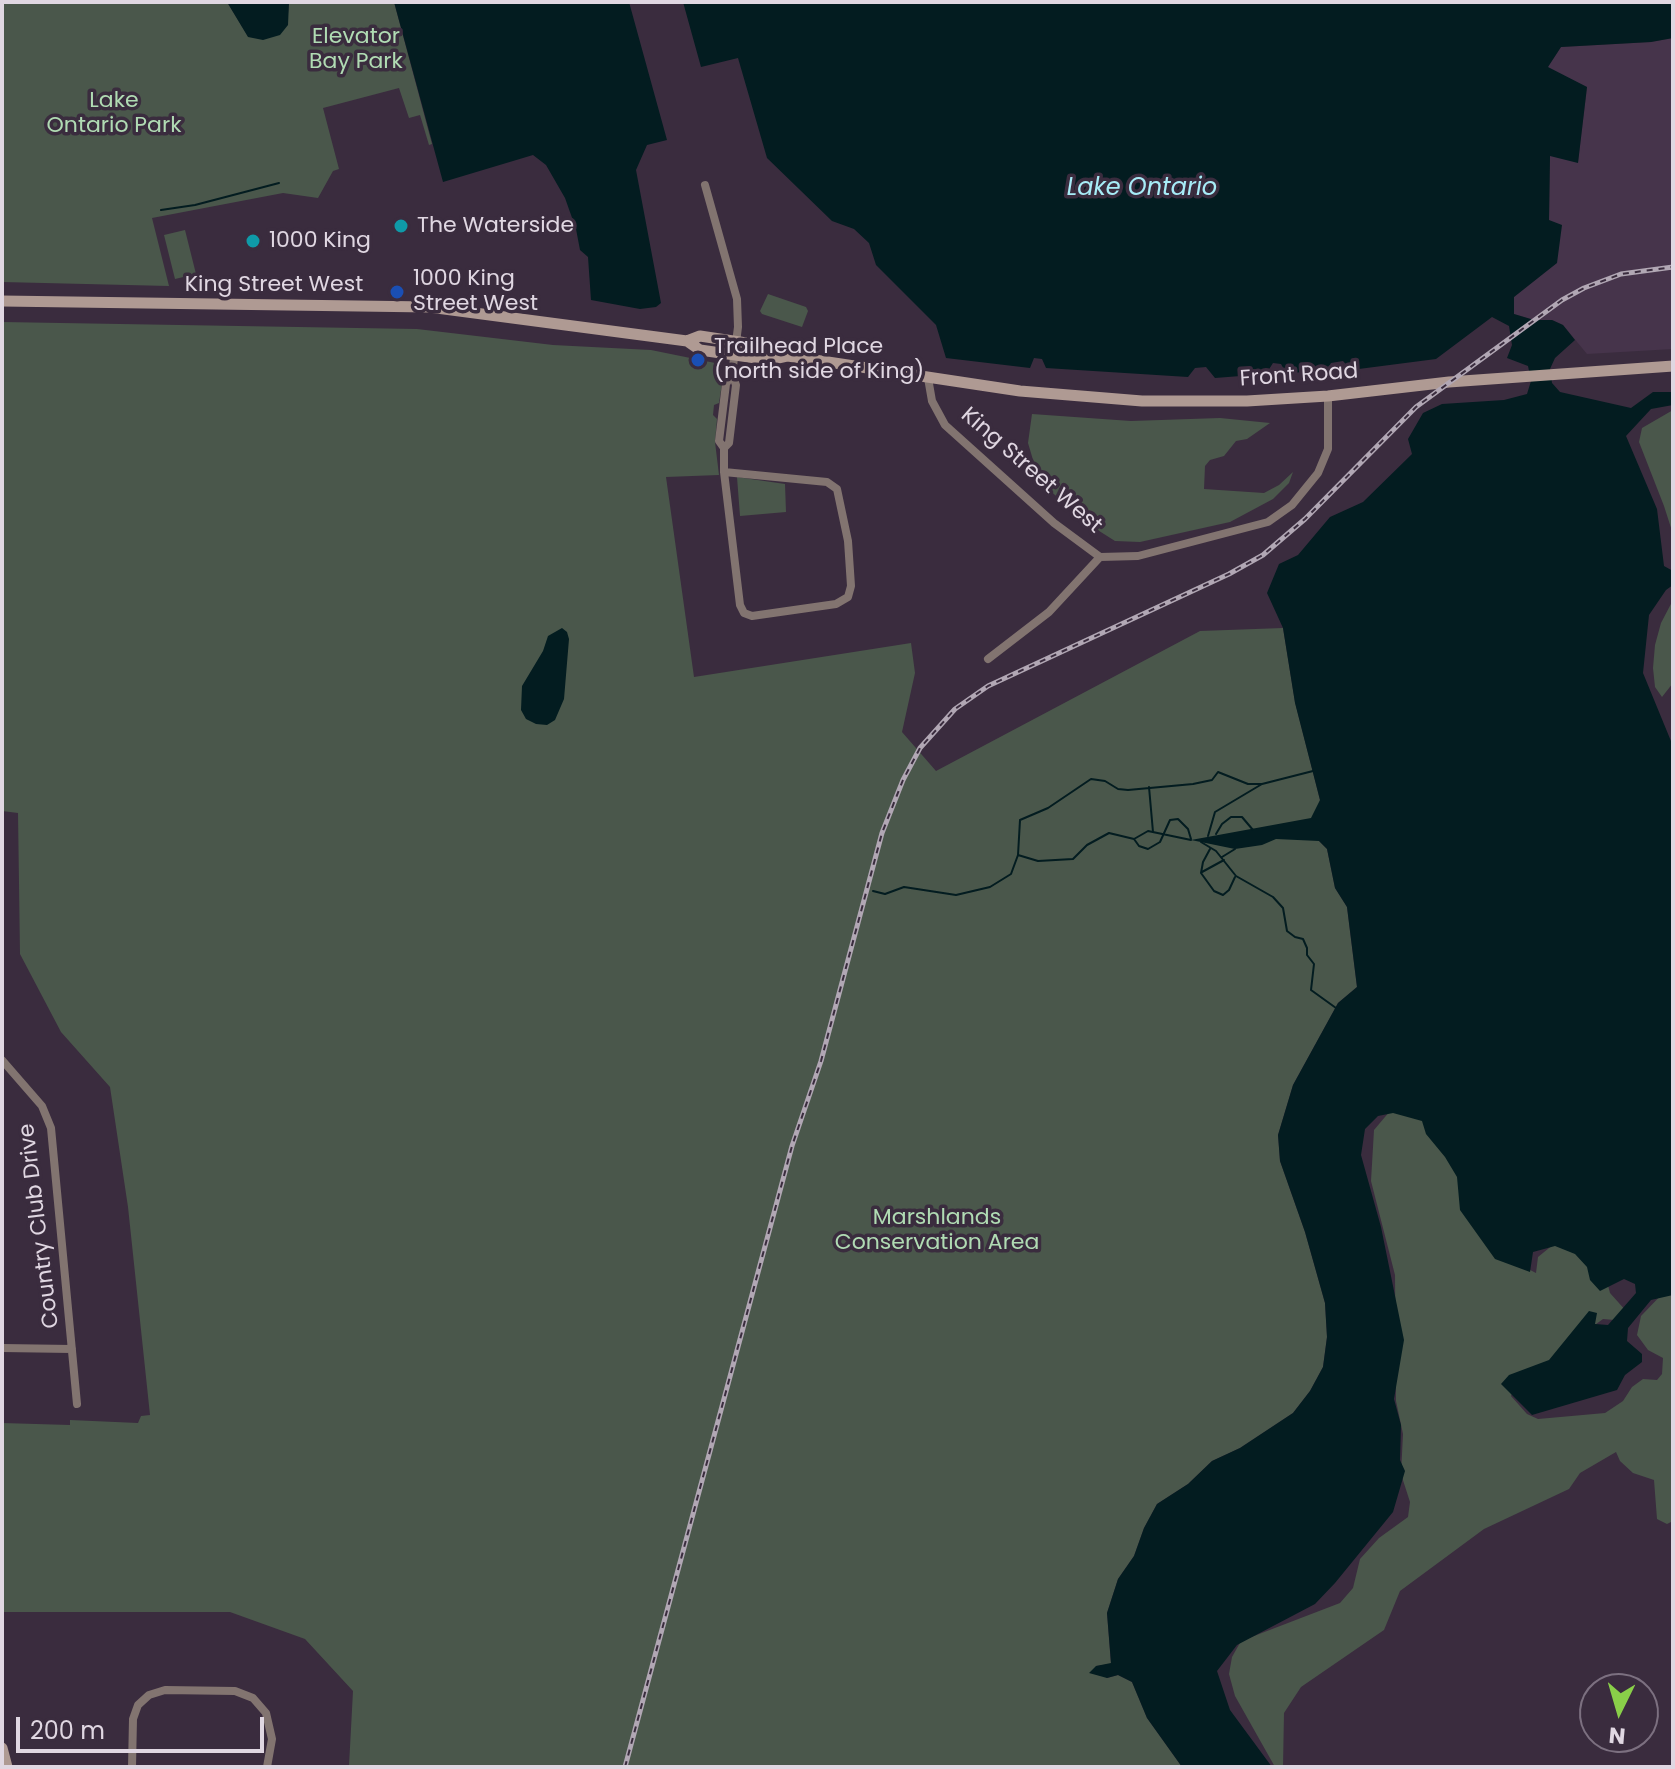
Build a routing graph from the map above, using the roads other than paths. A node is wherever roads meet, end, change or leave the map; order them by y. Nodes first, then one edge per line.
1 (705, 185) dead end
2 (2, 301) edge
3 (687, 341) junction
4 (736, 341) junction
5 (734, 354) junction
6 (788, 356) junction
7 (1673, 366) edge
8 (928, 378) junction
9 (1328, 396) junction
10 (724, 472) junction
11 (1100, 557) junction
12 (988, 659) dead end
13 (2, 1060) edge
14 (2, 1348) edge
15 (72, 1349) junction
16 (77, 1404) dead end
17 (2, 1748) edge
18 (7, 1767) edge
19 (132, 1767) edge
20 (267, 1767) edge

1 - 4 street
2 - 3 main road, King Street West
3 - 4 main road, King Street West
3 - 5 main road, King Street West
4 - 5 street
4 - 6 main road, King Street West
5 - 6 main road, King Street West
5 - 10 street
6 - 8 main road, King Street West
7 - 9 main road, Front Road
8 - 9 main road, Front Road
8 - 11 street, King Street West
9 - 11 street, King Street West
10 - 10 street
11 - 12 street
13 - 15 street, Country Club Drive
14 - 15 street
15 - 16 street, Country Club Drive
17 - 18 main road
19 - 20 street

